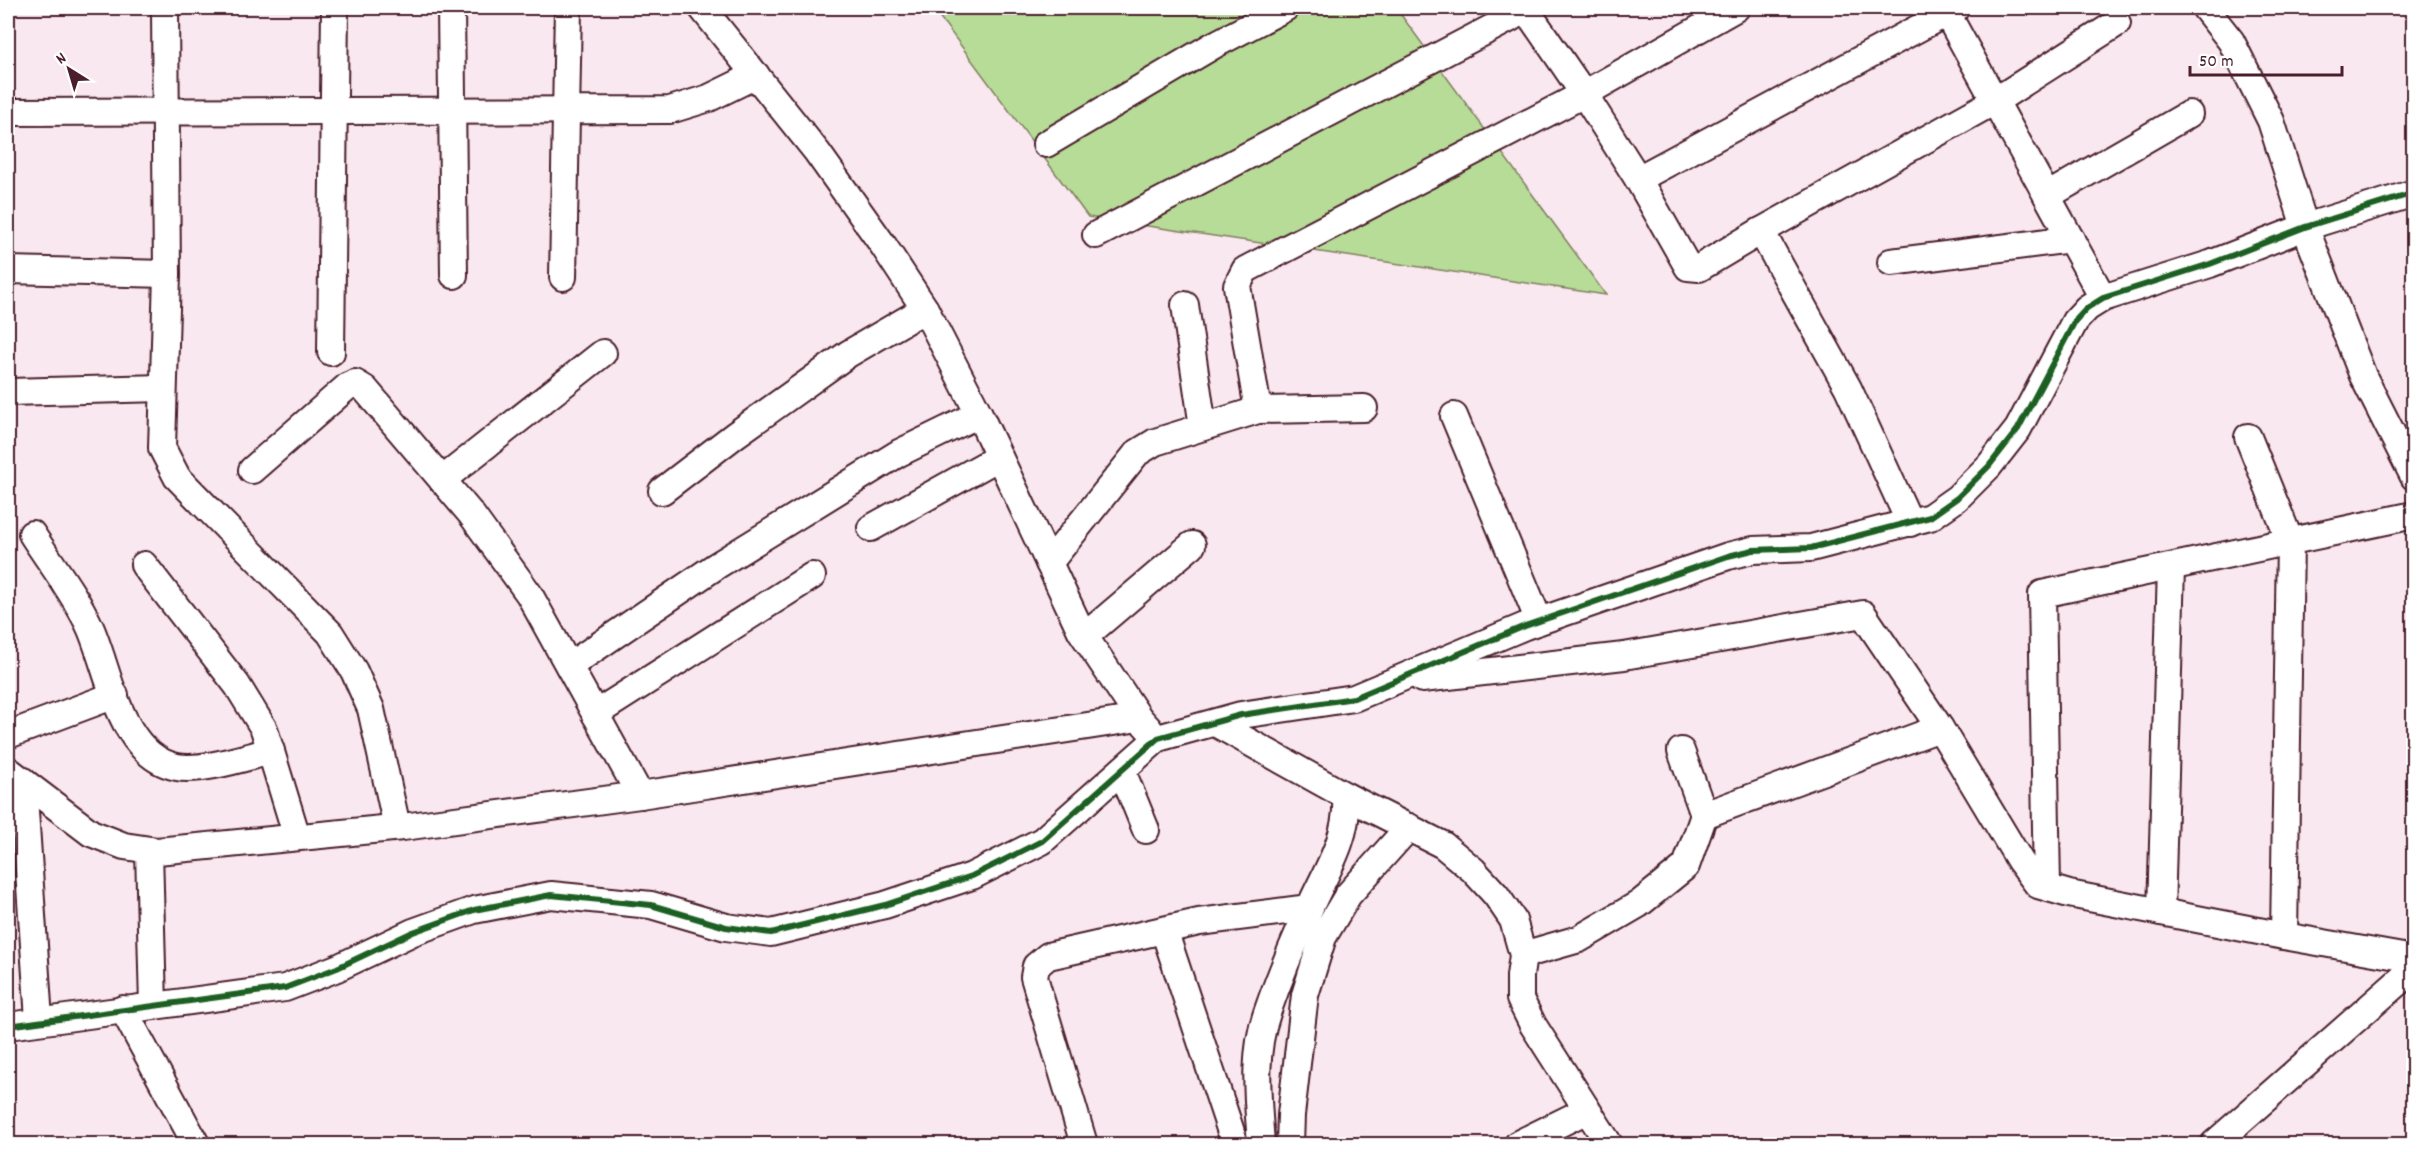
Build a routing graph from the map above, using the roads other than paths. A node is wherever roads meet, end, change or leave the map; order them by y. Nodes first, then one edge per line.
1 (165, 8) edge
2 (335, 8) edge
3 (451, 8) edge
4 (568, 8) edge
5 (702, 8) edge
6 (1285, 8) edge
7 (1527, 8) edge
8 (1736, 8) edge
9 (2205, 8) edge
10 (1949, 9) edge
11 (2117, 23) dead end
12 (756, 75) junction
13 (1584, 94) junction
14 (1995, 100) junction
15 (451, 111) junction
16 (566, 111) junction
17 (8, 112) edge
18 (334, 112) junction
19 (164, 113) junction
20 (2189, 114) dead end
21 (1046, 144) dead end
22 (1638, 179) junction
23 (2414, 193) edge
24 (2047, 196) junction
25 (2305, 227) junction
26 (1761, 231) junction
27 (1096, 235) dead end
28 (2071, 239) junction
29 (1891, 262) dead end
30 (8, 270) edge
31 (167, 274) junction
32 (454, 275) dead end
33 (563, 277) dead end
34 (2103, 298) junction
35 (1185, 305) dead end
36 (925, 309) junction
37 (331, 352) dead end
38 (603, 353) dead end
39 (164, 388) junction
40 (8, 392) edge
41 (1364, 408) dead end
42 (1258, 410) junction
43 (979, 414) junction
44 (1454, 416) dead end
45 (1203, 427) junction
46 (2248, 437) dead end
47 (999, 457) junction
48 (252, 470) dead end
49 (2414, 477) edge
50 (442, 480) junction
51 (662, 491) dead end
52 (2414, 514) edge
53 (1910, 523) junction
54 (871, 528) dead end
55 (32, 534) dead end
56 (2290, 541) junction
57 (1192, 545) dead end
58 (1049, 563) junction
59 (144, 565) dead end
60 (2171, 567) junction
61 (812, 576) dead end
62 (1539, 621) junction
63 (1085, 636) junction
64 (569, 666) junction
65 (1393, 682) junction
66 (115, 694) junction
67 (595, 714) junction
68 (1139, 718) junction
69 (1215, 723) junction
70 (1940, 728) junction
71 (8, 735) edge
72 (1158, 738) junction
73 (271, 751) junction
74 (1681, 751) dead end
75 (1122, 771) junction
76 (15, 776) edge
77 (640, 795) junction
78 (1346, 796) junction
79 (1704, 815) junction
80 (397, 827) junction
81 (1409, 827) junction
82 (1146, 830) dead end
83 (297, 837) junction
84 (148, 850) junction
85 (2048, 887) junction
86 (1309, 908) junction
87 (2161, 912) junction
88 (1164, 930) junction
89 (2284, 936) junction
90 (1523, 955) junction
91 (2414, 958) edge
92 (2414, 968) edge
93 (153, 1006) junction
94 (123, 1009) junction
95 (39, 1020) junction
96 (8, 1026) edge
97 (1587, 1110) junction
98 (196, 1144) edge
99 (1084, 1144) edge
100 (1235, 1144) edge
101 (1261, 1144) edge
102 (1290, 1144) edge
103 (1518, 1144) edge
104 (1609, 1144) edge
105 (2214, 1144) edge

1 - 19 street
2 - 18 street
3 - 15 street
4 - 16 street
5 - 12 street
6 - 21 street
7 - 13 street
7 - 27 street
8 - 13 street
9 - 25 street
10 - 14 street
10 - 22 street
11 - 14 street
12 - 16 street
12 - 36 street
13 - 22 street
13 - 42 street
14 - 24 street
14 - 26 street
15 - 16 street
15 - 18 street
15 - 32 street
16 - 33 street
17 - 19 street
18 - 19 street
18 - 37 street
19 - 31 street
20 - 24 street
22 - 26 street
23 - 25 street
24 - 28 street
25 - 34 street
25 - 49 street
26 - 53 street
28 - 29 street
28 - 34 street
30 - 31 street
31 - 39 street
34 - 53 street
35 - 45 street
36 - 43 street
36 - 51 street
38 - 50 street
39 - 40 street
39 - 80 street
41 - 42 street
42 - 45 street
43 - 47 street
43 - 64 street
44 - 62 street
45 - 58 street
46 - 56 street
47 - 54 street
47 - 58 street
48 - 50 street
50 - 64 street
52 - 56 street
53 - 62 street
55 - 66 street
56 - 60 street
56 - 89 street
57 - 63 street
58 - 63 street
59 - 73 street
60 - 85 street
60 - 87 street
61 - 67 street
62 - 65 street
63 - 68 street
64 - 67 street
65 - 69 street
65 - 70 street
66 - 71 street
66 - 73 street
67 - 77 street
68 - 72 street
68 - 77 street
69 - 72 street
69 - 78 street
70 - 79 street
70 - 85 street
72 - 75 street
73 - 83 street
74 - 79 street
75 - 82 street
75 - 93 street
76 - 84 street
76 - 95 street
77 - 80 street
78 - 81 street
78 - 86 street
79 - 90 street
80 - 83 street
81 - 90 street
81 - 102 street
83 - 84 street
84 - 93 street
85 - 87 street
86 - 88 street
86 - 101 street
87 - 89 street
88 - 99 street
88 - 100 street
89 - 91 street
90 - 97 street
92 - 105 street
93 - 94 street
94 - 95 street
94 - 98 street
95 - 96 street
97 - 103 street
97 - 104 street

